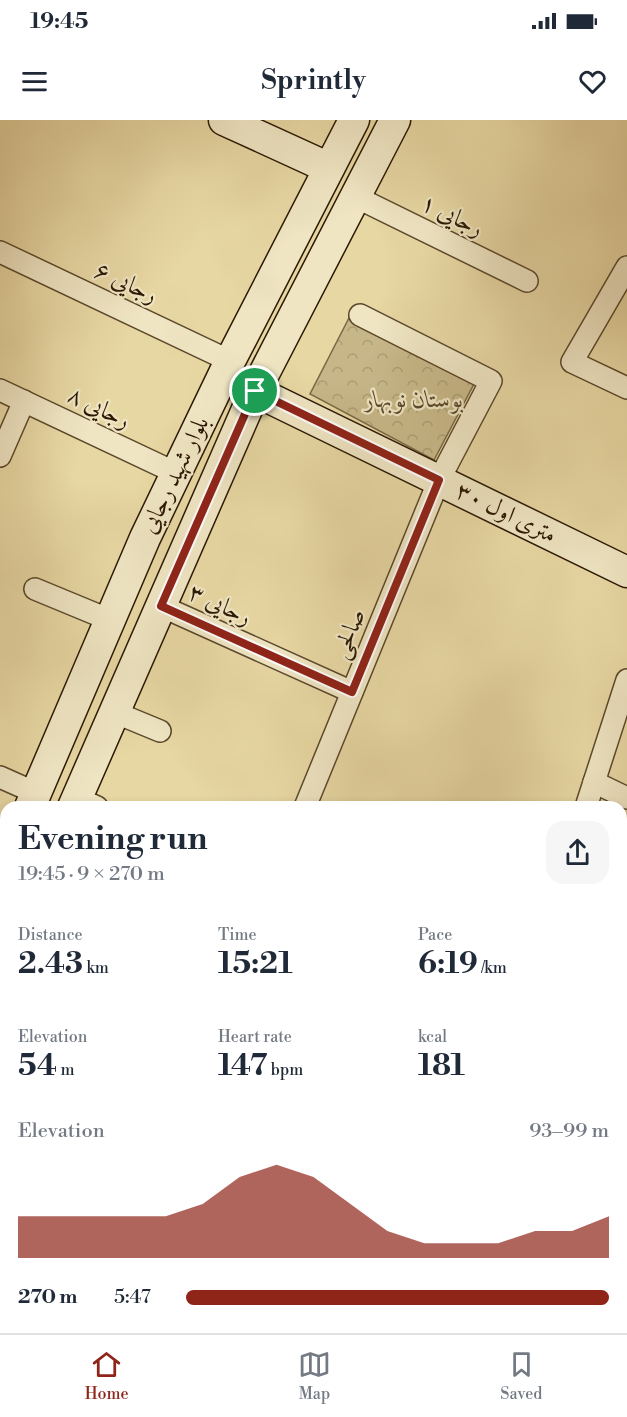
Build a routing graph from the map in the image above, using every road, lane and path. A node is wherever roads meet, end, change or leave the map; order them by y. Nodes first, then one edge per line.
1 (224, 120) edge
2 (354, 120) edge
3 (396, 120) edge
4 (329, 168) junction
5 (356, 197) junction
6 (0, 252) edge
7 (627, 267) edge
8 (527, 281) dead end
9 (360, 315) dead end
10 (230, 361) junction
11 (627, 388) edge
12 (0, 390) edge
13 (255, 391) junction
14 (24, 401) junction
15 (0, 456) edge
16 (176, 473) junction
17 (439, 480) junction
18 (627, 572) edge
19 (35, 589) dead end
20 (161, 606) junction
21 (110, 620) junction
22 (627, 680) edge
23 (352, 692) junction
24 (114, 712) junction
25 (160, 731) dead end
26 (0, 777) edge
27 (594, 782) junction
28 (627, 798) edge
29 (33, 800) edge
30 (83, 801) edge
31 (307, 801) edge
32 (588, 801) edge

1 - 4 main road
2 - 4 main road, بلوار شهید رجایی
3 - 5 main road, بلوار شهید رجایی
4 - 10 main road, بلوار شهید رجایی
5 - 8 street, رجایی ۱
5 - 13 main road, بلوار شهید رجایی
6 - 10 street, رجایی ۶
7 - 11 street
9 - 17 street, صالحی
10 - 16 main road, بلوار شهید رجایی
12 - 14 street, رجایی ۸
13 - 17 main road, ۳۰ متری اول
13 - 20 main road, بلوار شهید رجایی
14 - 15 street
14 - 16 street, رجایی ۸
16 - 21 main road, بلوار شهید رجایی
17 - 18 main road, ۳۰ متری اول
17 - 23 street, صالحی
19 - 21 street
20 - 23 street, رجایی ۳
20 - 24 main road, بلوار شهید رجایی
21 - 29 main road, بلوار شهید رجایی
22 - 27 street
23 - 31 street, صالحی
24 - 25 street
24 - 30 main road, بلوار شهید رجایی
26 - 29 street
27 - 28 street
27 - 32 street

